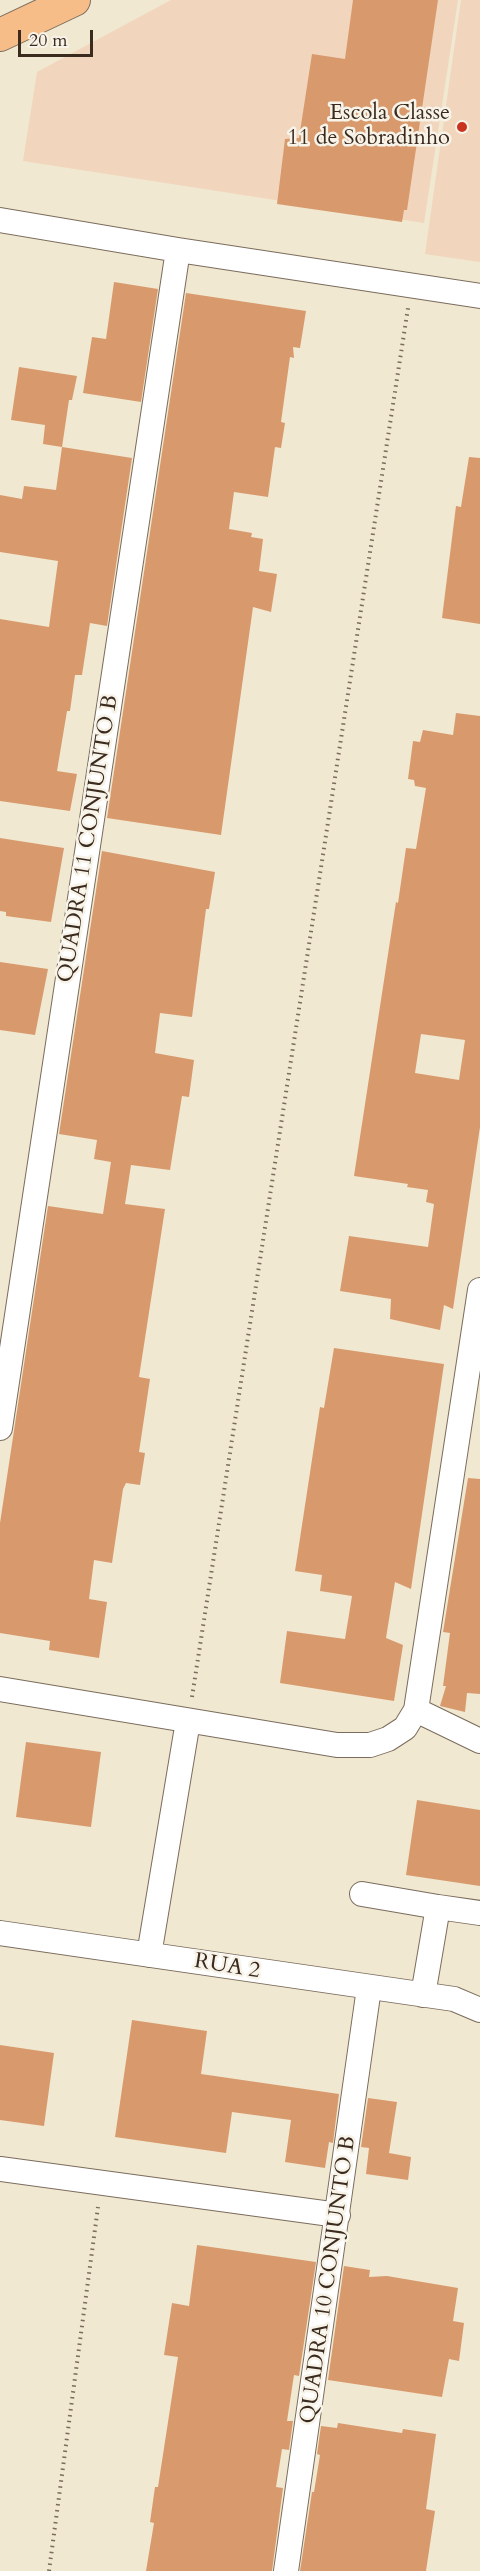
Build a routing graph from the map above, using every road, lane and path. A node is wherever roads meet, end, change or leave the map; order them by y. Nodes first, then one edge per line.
1 (74, 0) edge
2 (0, 35) edge
3 (0, 220) edge
4 (178, 250) junction
5 (411, 287) junction
6 (480, 296) edge
7 (480, 1290) edge
8 (0, 1428) edge
9 (0, 1689) edge
10 (416, 1710) junction
11 (188, 1721) junction
12 (480, 1741) edge
13 (362, 1894) dead end
14 (438, 1907) junction
15 (480, 1913) edge
16 (0, 1933) edge
17 (149, 1955) junction
18 (369, 1988) junction
19 (480, 1994) edge
20 (423, 1995) junction
21 (454, 1999) junction
22 (480, 2010) edge
23 (0, 2169) edge
24 (102, 2183) junction
25 (338, 2215) junction
26 (49, 2571) edge
27 (286, 2571) edge

1 - 2 main road
3 - 4 street
4 - 5 street
4 - 8 street, QUADRA 11 CONJUNTO B
5 - 6 street
5 - 11 path
7 - 10 street
9 - 11 street
10 - 11 street
10 - 12 street
11 - 17 street
13 - 14 street
14 - 15 street
14 - 20 street
16 - 17 street, RUA 2
17 - 18 street, RUA 2
18 - 20 street, RUA 2
18 - 25 street, QUADRA 10 CONJUNTO B
19 - 21 street
20 - 21 street, RUA 2
21 - 22 street
23 - 24 street
24 - 25 street
24 - 26 path
25 - 27 street, QUADRA 10 CONJUNTO B

